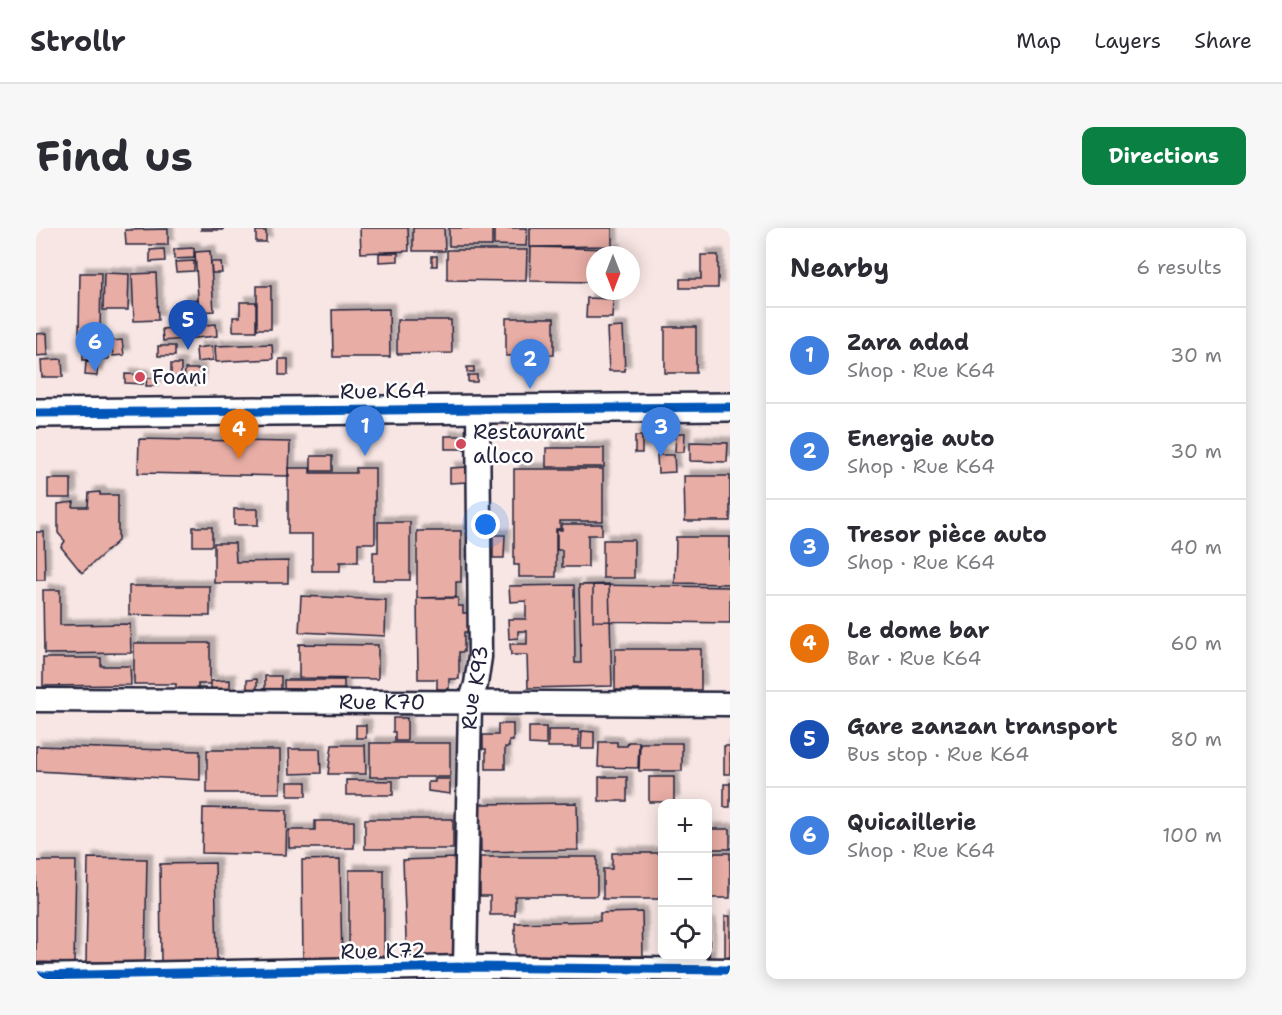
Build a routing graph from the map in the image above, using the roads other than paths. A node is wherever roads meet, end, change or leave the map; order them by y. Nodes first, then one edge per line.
1 (730, 407) edge
2 (478, 408) junction
3 (36, 413) edge
4 (36, 700) edge
5 (470, 703) junction
6 (730, 704) edge
7 (465, 967) junction
8 (730, 970) edge
9 (36, 976) edge

1 - 2 street, Rue K64
2 - 3 street, Rue K64
2 - 5 street, Rue K93
4 - 5 street, Rue K70
5 - 6 street, Rue K70
5 - 7 street, Rue K93
7 - 8 street, Rue K72
7 - 9 street, Rue K72

